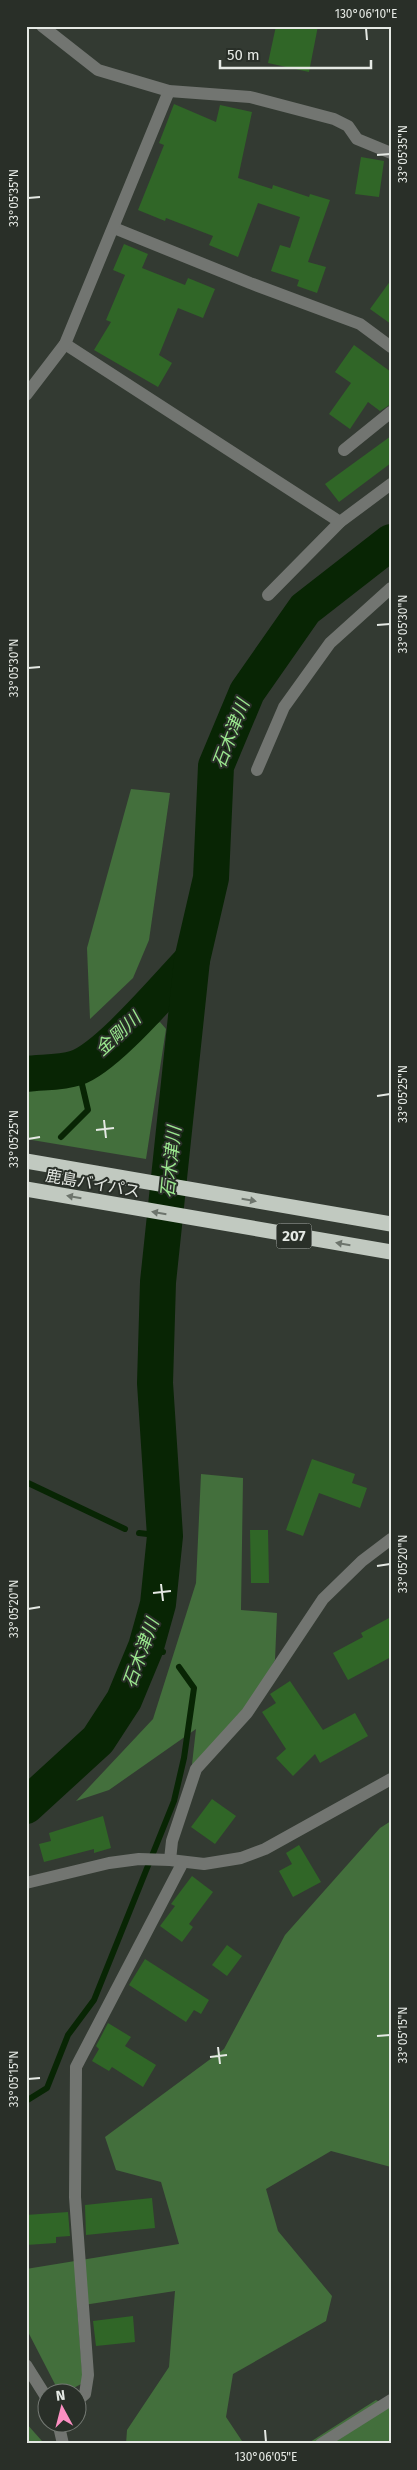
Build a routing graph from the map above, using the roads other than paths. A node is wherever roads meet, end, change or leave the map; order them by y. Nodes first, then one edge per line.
1 (42, 26) edge
2 (169, 91) junction
3 (391, 153) edge
4 (114, 228) junction
5 (65, 344) junction
6 (391, 347) edge
7 (26, 395) edge
8 (391, 412) edge
9 (344, 450) dead end
10 (391, 484) edge
11 (340, 522) junction
12 (391, 588) edge
13 (268, 595) dead end
14 (257, 770) dead end
15 (26, 1161) edge
16 (26, 1189) edge
17 (391, 1224) edge
18 (391, 1252) edge
19 (391, 1539) edge
20 (391, 1780) edge
21 (171, 1860) junction
22 (26, 1883) edge
23 (26, 2365) edge
24 (87, 2382) edge
25 (38, 2384) edge
26 (391, 2400) edge
27 (321, 2444) edge

1 - 2 street
2 - 3 street
2 - 4 street
4 - 5 street
4 - 6 street
5 - 7 street
5 - 11 street
8 - 9 street
10 - 11 street
11 - 13 street
12 - 14 street
15 -> 17 highway, 鹿島バイパス / 207
18 -> 16 highway, 鹿島バイパス / 207
19 - 21 street
20 - 21 street
21 - 22 street
21 - 24 street
23 - 25 street
26 - 27 street

